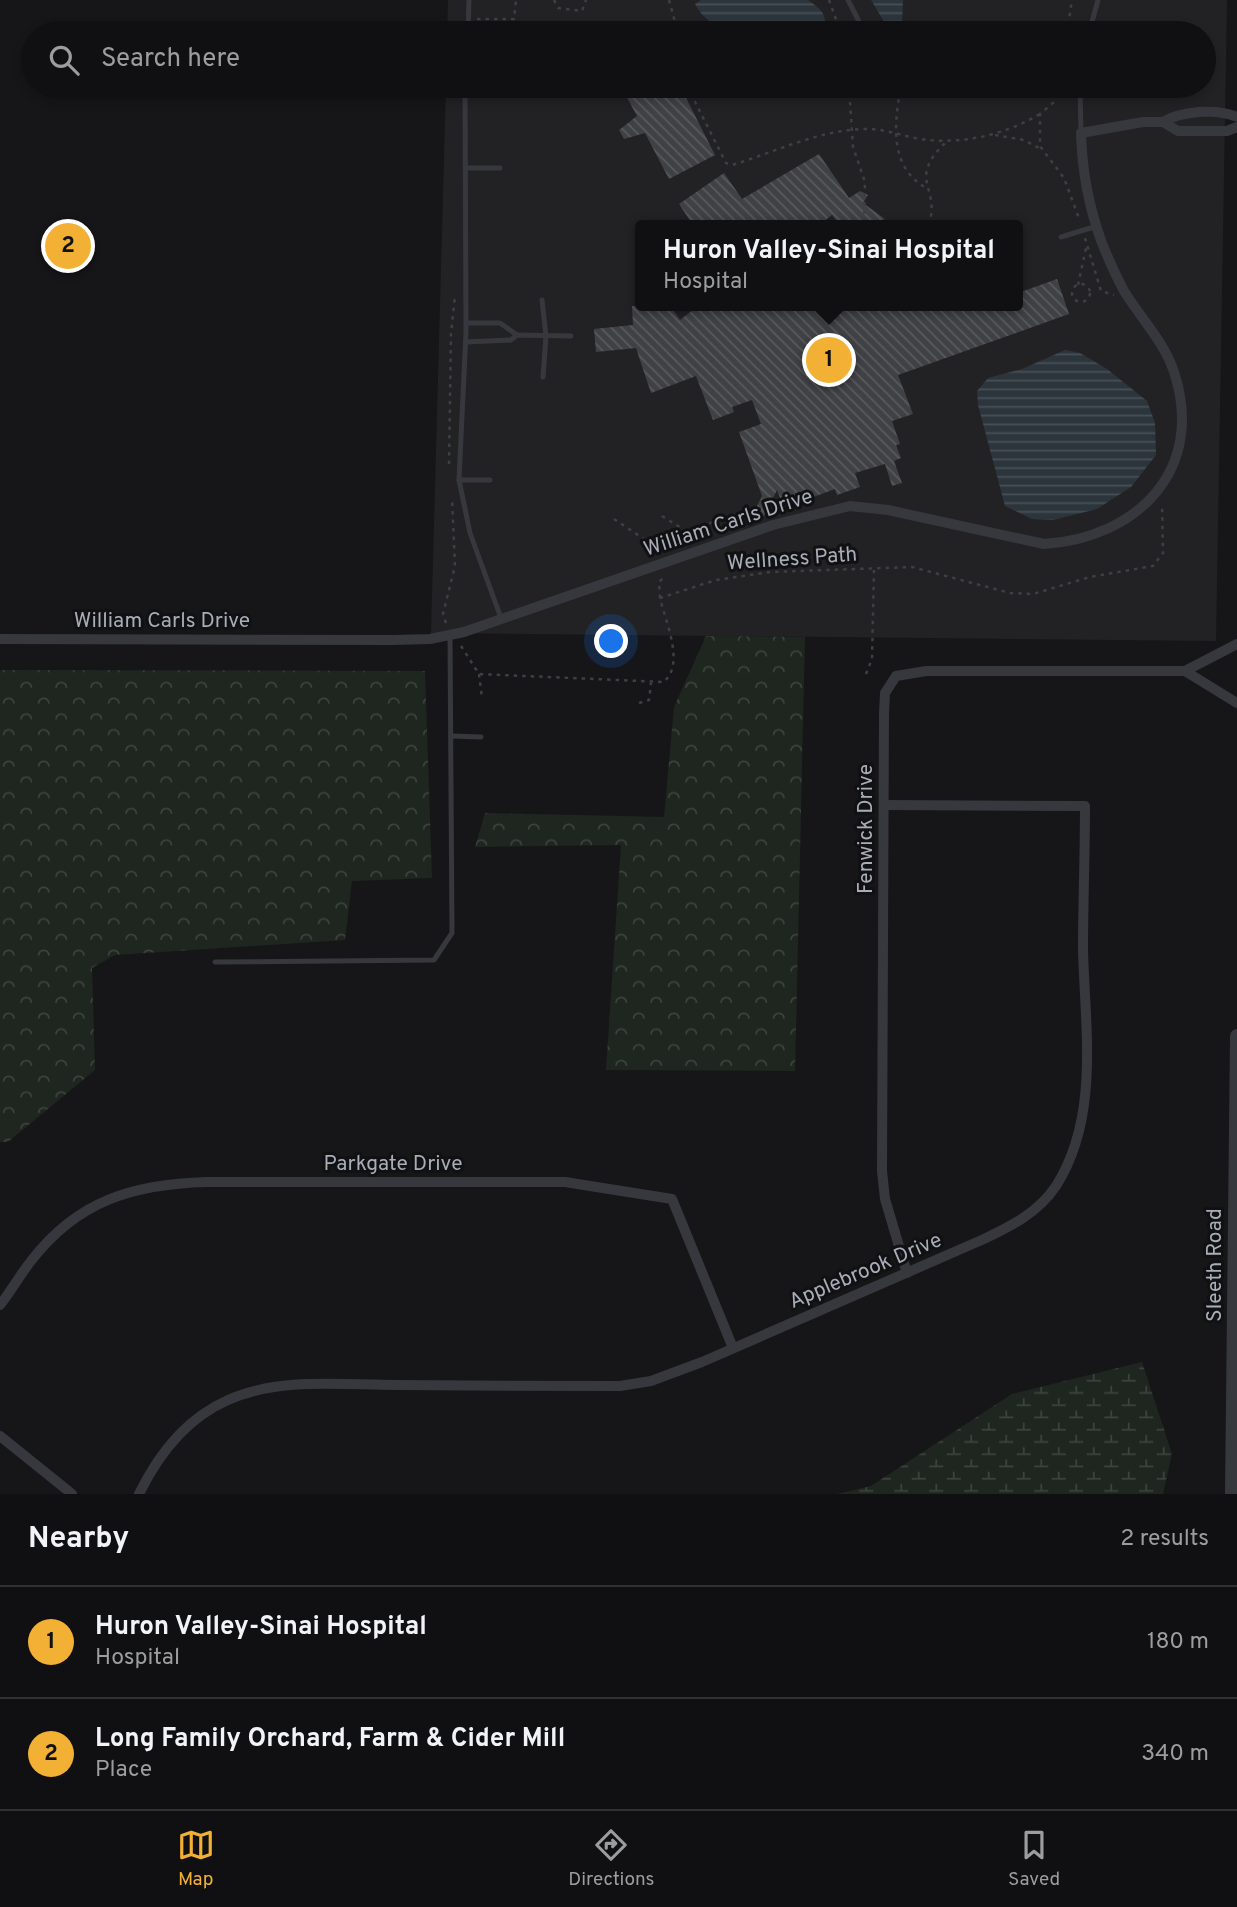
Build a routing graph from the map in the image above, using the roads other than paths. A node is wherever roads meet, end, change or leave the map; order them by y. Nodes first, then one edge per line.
1 (469, 0) edge
2 (848, 0) edge
3 (1098, 0) edge
4 (468, 21) edge
5 (859, 21) edge
6 (1092, 21) edge
7 (466, 98) edge
8 (1080, 98) edge
9 (1237, 117) edge
10 (1163, 122) junction
11 (1237, 127) edge
12 (1081, 133) junction
13 (466, 168) junction
14 (500, 168) dead end
15 (1097, 226) junction
16 (1061, 237) dead end
17 (542, 300) dead end
18 (466, 323) junction
19 (517, 335) junction
20 (546, 336) junction
21 (571, 336) dead end
22 (466, 342) junction
23 (543, 377) dead end
24 (459, 480) junction
25 (490, 480) dead end
26 (502, 621) junction
27 (452, 636) junction
28 (0, 639) edge
29 (1237, 644) edge
30 (1185, 671) junction
31 (1237, 704) edge
32 (451, 736) junction
33 (481, 737) dead end
34 (884, 805) junction
35 (215, 962) dead end
36 (1237, 1035) edge
37 (1237, 1242) edge
38 (906, 1273) junction
39 (0, 1283) edge
40 (11, 1291) junction
41 (0, 1305) edge
42 (733, 1348) junction
43 (0, 1436) edge
44 (72, 1494) edge
45 (139, 1494) edge
46 (1232, 1494) edge

1 - 4 lane
2 - 5 lane
3 - 6 lane
7 - 13 lane
8 - 12 lane
9 - 10 street
10 - 11 street
10 - 12 street
12 - 15 street, William Carls Drive
13 - 14 lane
13 - 18 lane
15 - 16 lane
15 - 26 street, William Carls Drive
17 - 20 lane
18 - 19 lane
18 - 22 lane
19 - 20 lane
19 - 22 lane
20 - 21 lane
20 - 23 lane
22 - 24 lane
24 - 25 lane
24 - 26 lane
26 - 27 street, William Carls Drive
27 - 28 street, William Carls Drive
27 - 32 lane
29 - 30 street, Fenwick Drive
30 - 31 street
30 - 34 street, Fenwick Drive
32 - 33 lane
32 - 35 lane
34 - 38 street, Fenwick Drive
34 - 38 street, Applebrook Drive
36 - 37 street, Sleeth Road
37 - 46 street, Sleeth Road
38 - 42 street, Applebrook Drive
39 - 40 street
40 - 41 street, Parkgate Drive
40 - 42 street, Parkgate Drive
42 - 45 street, Applebrook Drive
43 - 44 street

